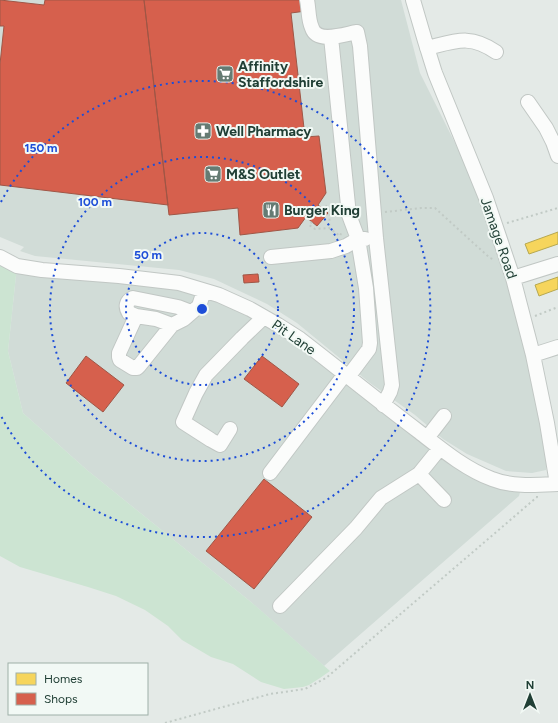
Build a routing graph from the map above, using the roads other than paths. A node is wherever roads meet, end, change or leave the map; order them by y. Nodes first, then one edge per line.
1 (307, 0) edge
2 (413, 0) edge
3 (331, 37) junction
4 (427, 48) junction
5 (496, 52) dead end
6 (528, 102) dead end
7 (558, 156) edge
8 (376, 238) junction
9 (358, 240) junction
10 (0, 257) edge
11 (271, 257) dead end
12 (558, 264) edge
13 (511, 273) junction
14 (381, 287) junction
15 (366, 288) junction
16 (204, 291) junction
17 (191, 312) junction
18 (136, 316) junction
19 (264, 317) junction
20 (172, 326) junction
21 (558, 347) edge
22 (533, 355) junction
23 (347, 376) junction
24 (383, 405) junction
25 (444, 416) dead end
26 (553, 421) edge
27 (230, 428) dead end
28 (427, 438) junction
29 (440, 448) junction
30 (270, 473) dead end
31 (419, 474) junction
32 (558, 484) edge
33 (444, 500) dead end
34 (280, 606) dead end

1 - 3 street
2 - 4 street, Jamage Road
3 - 8 street
3 - 9 street
4 - 5 street
4 - 13 street, Jamage Road
6 - 7 street
8 - 9 street
8 - 14 street
9 - 11 street
9 - 15 street
10 - 16 street, Pit Lane
12 - 13 street
13 - 22 street, Jamage Road
14 - 15 street
14 - 24 street
15 - 23 street
16 - 17 street
16 - 19 street, Pit Lane
17 - 18 street
17 - 20 street
18 - 20 street
18 - 20 street
19 - 23 street, Pit Lane
19 - 27 street
21 - 22 street
22 - 26 street, Jamage Road
23 - 24 street, Pit Lane
23 - 30 street
24 - 28 street, Pit Lane
25 - 28 street
26 - 32 street, Jamage Road
28 - 29 street, Pit Lane
29 - 31 street
29 - 32 street, Pit Lane
31 - 33 street
31 - 34 street

